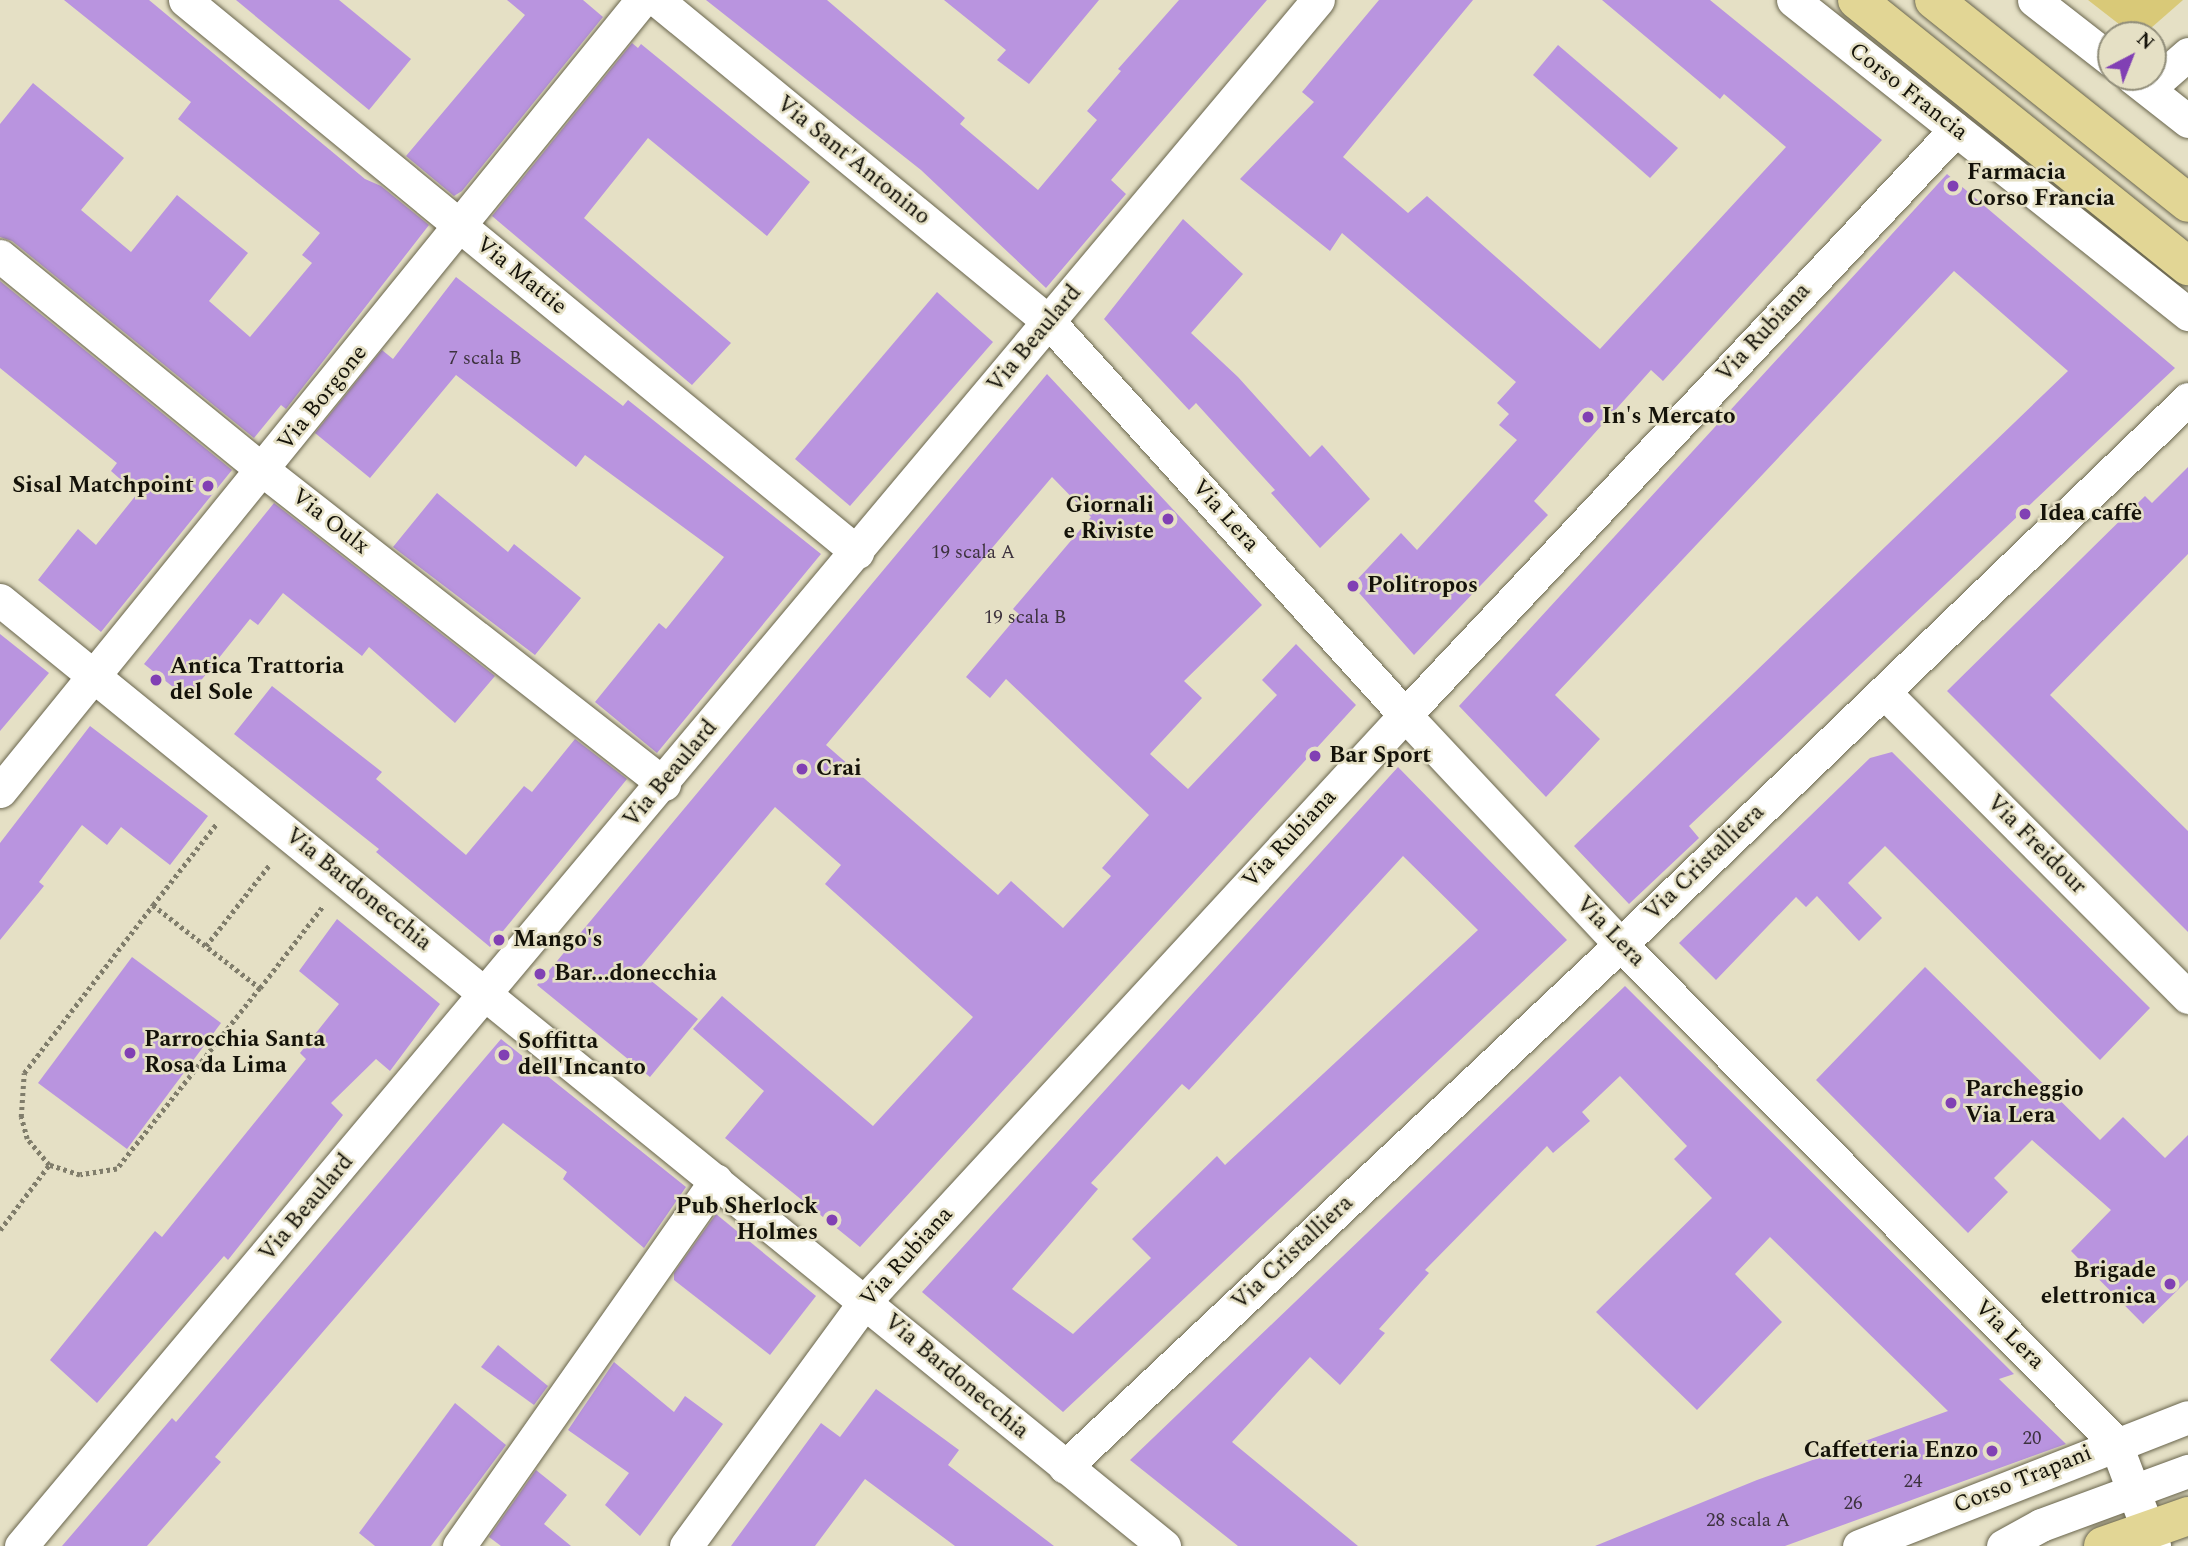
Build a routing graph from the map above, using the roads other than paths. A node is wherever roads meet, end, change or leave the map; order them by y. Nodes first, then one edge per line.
1 (185, 0) edge
2 (642, 0) edge
3 (657, 0) edge
4 (1318, 0) edge
5 (1793, 0) edge
6 (1857, 0) edge
7 (1934, 0) edge
8 (2034, 0) edge
9 (2097, 50) edge
10 (2188, 54) edge
11 (2167, 67) edge
12 (2150, 91) edge
13 (2188, 121) edge
14 (1956, 129) junction
15 (2188, 202) edge
16 (461, 226) junction
17 (0, 256) edge
18 (2188, 266) edge
19 (2188, 314) edge
20 (1049, 322) junction
21 (2188, 399) edge
22 (264, 471) junction
23 (857, 552) junction
24 (0, 600) edge
25 (94, 676) junction
26 (1885, 693) junction
27 (1405, 715) junction
28 (664, 784) junction
29 (0, 791) edge
30 (1620, 944) junction
31 (487, 995) junction
32 (2188, 997) edge
33 (716, 1180) junction
34 (865, 1301) junction
35 (2188, 1417) edge
36 (2115, 1442) junction
37 (1066, 1467) junction
38 (2188, 1471) edge
39 (2134, 1491) junction
40 (2188, 1516) edge
41 (2151, 1538) edge
42 (21, 1546) edge
43 (460, 1546) edge
44 (685, 1546) edge
45 (1164, 1546) edge
46 (1859, 1546) edge
47 (2003, 1546) edge
48 (2103, 1546) edge

1 - 16 street, Via Mattie
2 - 16 street, Via Borgone
3 - 20 street, Via Sant'Antonino
4 - 20 street, Via Beaulard
5 - 14 street, Corso Francia
6 - 18 main road, Corso Francia
7 - 15 main road
8 - 9 street
10 - 11 street
12 - 13 street
14 - 19 street, Corso Francia
14 - 27 street, Via Rubiana
16 - 22 street, Via Borgone
16 - 23 street, Via Mattie
17 - 22 street, Via Oulx
20 - 23 street, Via Beaulard
20 - 27 street, Via Lera
21 - 26 street, Via Cristalliera
22 - 25 street, Via Borgone
22 - 28 street, Via Oulx
23 - 28 street, Via Beaulard
24 - 25 street, Via Bardonecchia
25 - 29 street, Via Borgone
25 - 31 street, Via Bardonecchia
26 - 30 street, Via Cristalliera
26 - 32 street, Via Freidour
27 - 30 street, Via Lera
27 - 34 street, Via Rubiana
28 - 31 street, Via Beaulard
30 - 36 street, Via Lera
30 - 37 street, Via Cristalliera
31 - 33 street, Via Bardonecchia
31 - 42 street, Via Beaulard
33 - 34 street, Via Bardonecchia
33 - 43 street
34 - 37 street, Via Bardonecchia
34 - 44 street, Via Rubiana
35 - 36 street, Corso Trapani
36 - 39 street, Via Lera
36 - 46 street, Corso Trapani
37 - 45 street, Via Bardonecchia
38 - 39 street
39 - 41 street, Via Lera
39 - 47 street
40 - 41 main road
41 - 48 main road

